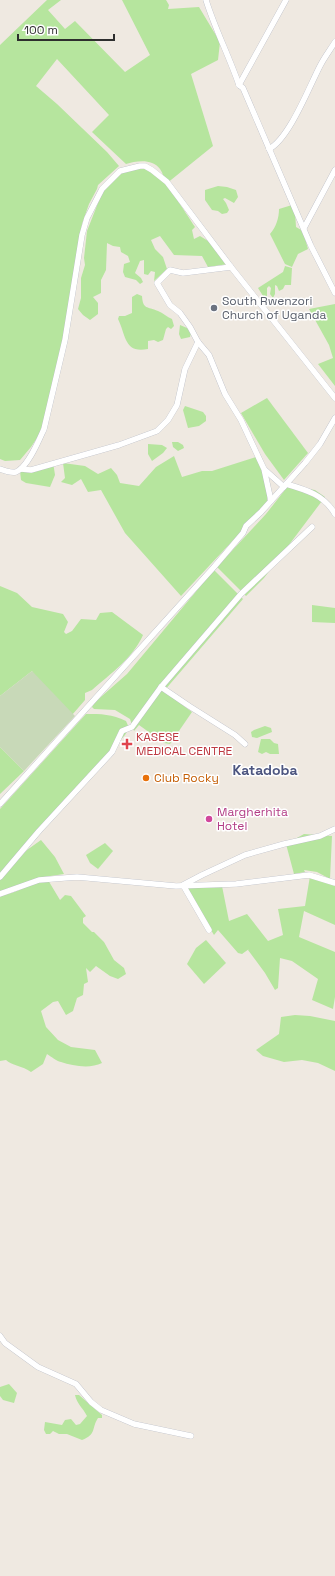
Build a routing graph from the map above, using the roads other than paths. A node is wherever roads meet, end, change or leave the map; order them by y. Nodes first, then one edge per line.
1 (206, 0) edge
2 (286, 0) edge
3 (335, 42) edge
4 (240, 85) junction
5 (270, 149) junction
6 (335, 170) edge
7 (304, 228) junction
8 (231, 267) junction
9 (333, 286) edge
10 (335, 293) edge
11 (198, 342) junction
12 (335, 398) edge
13 (335, 418) edge
14 (0, 469) edge
15 (21, 469) junction
16 (264, 469) junction
17 (285, 486) junction
18 (271, 501) junction
19 (335, 514) edge
20 (312, 527) dead end
21 (162, 687) junction
22 (245, 744) dead end
23 (0, 804) edge
24 (335, 829) edge
25 (0, 877) edge
26 (335, 883) edge
27 (182, 885) junction
28 (0, 894) edge
29 (209, 930) dead end
30 (0, 1336) edge
31 (191, 1436) dead end

1 - 4 street
2 - 4 street
3 - 5 street
4 - 5 street
5 - 7 street
6 - 7 street
7 - 9 street
8 - 11 street
8 - 12 street
8 - 15 street
9 - 10 street
11 - 15 street
11 - 16 street
13 - 17 street
14 - 15 street
16 - 17 street
16 - 18 street
17 - 18 street
17 - 19 street
18 - 23 street
20 - 21 street
21 - 22 street
21 - 25 street
24 - 27 street
26 - 27 street
27 - 28 street
27 - 29 street
30 - 31 street

